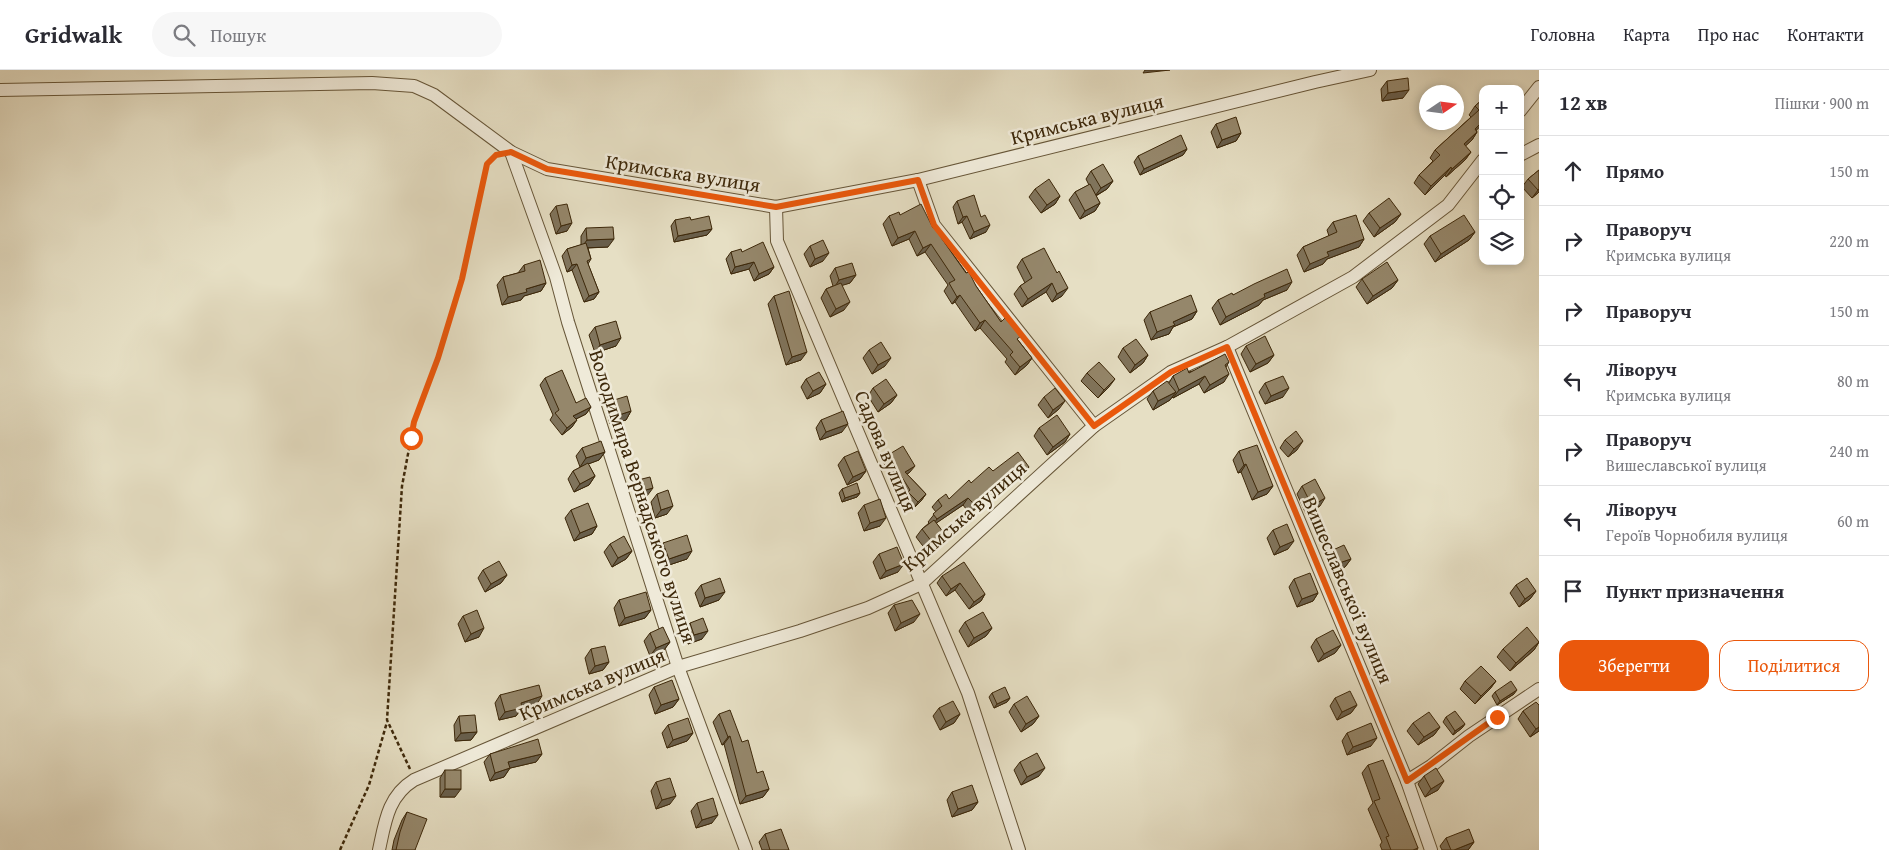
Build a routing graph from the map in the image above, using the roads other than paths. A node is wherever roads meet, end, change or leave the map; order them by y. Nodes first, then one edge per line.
1 (1370, 70) edge
2 (1314, 76) edge
3 (1539, 87) edge
4 (0, 90) edge
5 (1524, 106) edge
6 (1539, 145) edge
7 (511, 152) junction
8 (1524, 153) edge
9 (1479, 165) edge
10 (1479, 177) edge
11 (918, 180) junction
12 (1464, 185) junction
13 (776, 207) junction
14 (1227, 347) junction
15 (1094, 426) junction
16 (921, 584) junction
17 (678, 667) junction
18 (1539, 689) edge
19 (1407, 781) junction
20 (379, 850) edge
21 (746, 850) edge
22 (1019, 850) edge
23 (1430, 850) edge

1 - 2 street, Кримська вулиця
2 - 11 street, Кримська вулиця
3 - 5 street
4 - 7 street, Кримська вулиця
6 - 8 street
7 - 13 street, Кримська вулиця
7 - 17 street, Володимира Вернадського вулиця
9 - 12 street, Кримська вулиця
10 - 12 street
11 - 13 street, Кримська вулиця
11 - 15 street
12 - 14 street, Кримська вулиця
13 - 16 street, Садова вулиця
14 - 15 street, Кримська вулиця
14 - 19 street, Вишеславської вулиця
15 - 16 street, Кримська вулиця
16 - 17 street, Кримська вулиця
16 - 22 street, Садова вулиця
17 - 20 street, Кримська вулиця
17 - 21 street, Володимира Вернадського вулиця
18 - 19 street
19 - 23 street, Вишеславської вулиця

